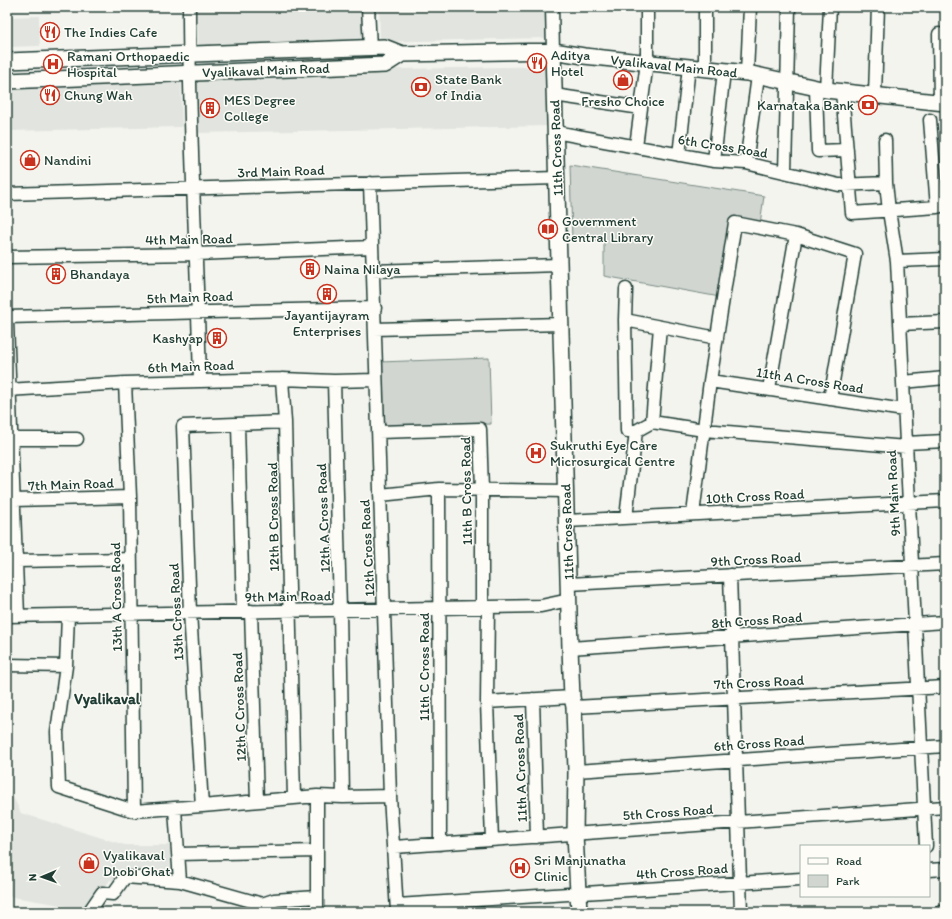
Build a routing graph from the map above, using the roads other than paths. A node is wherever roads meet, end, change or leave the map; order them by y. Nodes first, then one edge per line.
1 (189, 7) edge
2 (368, 7) edge
3 (552, 7) edge
4 (647, 7) edge
5 (706, 7) edge
6 (750, 7) edge
7 (789, 7) edge
8 (830, 7) edge
9 (878, 7) edge
10 (939, 34) dead end
11 (370, 48) junction
12 (553, 51) junction
13 (189, 53) junction
14 (402, 54) junction
15 (7, 61) edge
16 (647, 62) junction
17 (689, 67) junction
18 (705, 69) junction
19 (724, 71) junction
20 (188, 74) junction
21 (753, 75) junction
22 (7, 81) edge
23 (787, 81) junction
24 (821, 89) junction
25 (842, 91) junction
26 (554, 94) junction
27 (875, 94) junction
28 (942, 103) edge
29 (641, 108) junction
30 (930, 120) dead end
31 (555, 132) junction
32 (885, 140) dead end
33 (636, 146) junction
34 (847, 150) junction
35 (679, 155) junction
36 (714, 161) junction
37 (746, 163) junction
38 (785, 172) junction
39 (557, 178) junction
40 (370, 183) junction
41 (886, 183) junction
42 (849, 185) junction
43 (194, 189) junction
44 (7, 194) edge
45 (941, 206) edge
46 (889, 211) junction
47 (796, 234) junction
48 (372, 247) junction
49 (196, 254) junction
50 (7, 257) edge
51 (945, 259) edge
52 (897, 261) junction
53 (559, 265) junction
54 (372, 271) junction
55 (626, 289) dead end
56 (375, 308) junction
57 (198, 312) junction
58 (7, 317) edge
59 (625, 320) junction
60 (7, 322) edge
61 (945, 322) edge
62 (561, 324) junction
63 (900, 324) junction
64 (660, 327) junction
65 (375, 329) junction
66 (717, 338) junction
67 (282, 378) junction
68 (945, 378) edge
69 (376, 380) junction
70 (200, 381) junction
71 (334, 381) junction
72 (710, 381) junction
73 (903, 382) junction
74 (125, 383) junction
75 (8, 390) edge
76 (769, 390) junction
77 (830, 399) junction
78 (904, 410) junction
79 (285, 422) junction
80 (652, 422) junction
81 (238, 425) junction
82 (704, 430) junction
83 (636, 431) junction
84 (378, 432) junction
85 (11, 439) junction
86 (77, 439) dead end
87 (945, 441) edge
88 (906, 445) junction
89 (439, 489) junction
90 (482, 490) junction
91 (566, 491) junction
92 (380, 494) junction
93 (130, 497) junction
94 (14, 500) junction
95 (945, 501) edge
96 (909, 503) junction
97 (693, 514) junction
98 (626, 518) junction
99 (567, 521) junction
100 (130, 559) junction
101 (16, 561) junction
102 (945, 564) edge
103 (912, 566) junction
104 (730, 575) junction
105 (569, 584) junction
106 (569, 600) junction
107 (485, 607) junction
108 (439, 608) junction
109 (385, 609) junction
110 (340, 610) junction
111 (247, 611) junction
112 (290, 611) junction
113 (190, 612) junction
114 (131, 613) junction
115 (68, 614) junction
116 (12, 616) edge
117 (945, 622) edge
118 (915, 624) junction
119 (731, 637) junction
120 (570, 648) junction
121 (7, 665) edge
122 (66, 666) junction
123 (945, 687) edge
124 (918, 688) junction
125 (533, 699) junction
126 (734, 699) junction
127 (487, 702) junction
128 (573, 702) junction
129 (945, 746) edge
130 (921, 748) junction
131 (736, 760) junction
132 (576, 771) junction
133 (317, 796) junction
134 (390, 796) junction
135 (343, 797) junction
136 (294, 798) junction
137 (257, 801) junction
138 (202, 806) junction
139 (945, 807) edge
140 (175, 809) junction
141 (924, 809) junction
142 (134, 811) junction
143 (738, 822) junction
144 (575, 834) junction
145 (537, 837) junction
146 (492, 840) junction
147 (440, 844) junction
148 (926, 845) edge
149 (394, 847) junction
150 (318, 851) junction
151 (178, 854) junction
152 (945, 869) edge
153 (930, 870) edge
154 (800, 879) edge
155 (180, 881) junction
156 (740, 883) junction
157 (578, 893) junction
158 (316, 897) junction
159 (262, 904) junction
160 (397, 909) edge
161 (89, 912) edge
162 (275, 912) edge
163 (317, 912) edge
164 (579, 912) edge
165 (741, 912) edge
166 (941, 912) edge
167 (945, 912) edge

1 - 13 street
2 - 11 street
3 - 12 street, 11th Cross Road
4 - 16 street
5 - 18 street
6 - 21 street
7 - 23 street
8 - 24 street
9 - 27 street
10 - 28 street
11 - 13 street, Vyalikaval Main Road
11 - 14 street, Vyalikaval Main Road
12 - 14 street, Vyalikaval Main Road
12 - 16 street, Vyalikaval Main Road
12 - 26 street, 11th Cross Road
13 - 15 street, Vyalikaval Main Road
13 - 20 street
14 - 20 street, Vyalikaval Main Road
16 - 17 street, Vyalikaval Main Road
16 - 29 street
17 - 18 street, Vyalikaval Main Road
17 - 35 street
18 - 19 street, Vyalikaval Main Road
19 - 21 street, Vyalikaval Main Road
19 - 36 street
20 - 22 street, Vyalikaval Main Road
20 - 43 street
21 - 23 street, Vyalikaval Main Road
21 - 37 street
23 - 24 street, Vyalikaval Main Road
23 - 38 street
24 - 25 street, Vyalikaval Main Road
24 - 34 street
25 - 27 street, Vyalikaval Main Road
25 - 34 street
26 - 29 street
26 - 31 street, 11th Cross Road
27 - 28 street, Vyalikaval Main Road
29 - 33 street
30 - 45 street
31 - 33 street, 6th Cross Road
31 - 39 street, 11th Cross Road
32 - 41 street, 9th Main Road
33 - 35 street, 6th Cross Road
34 - 42 street
35 - 36 street, 6th Cross Road
36 - 37 street, 6th Cross Road
37 - 38 street, 6th Cross Road
38 - 42 street, 6th Cross Road
39 - 40 street, 3rd Main Road
39 - 53 street, 11th Cross Road
40 - 43 street, 3rd Main Road
40 - 48 street, 12th Cross Road
41 - 42 street, 6th Cross Road
41 - 46 street, 9th Main Road
42 - 46 street
43 - 44 street, 3rd Main Road
43 - 49 street
45 - 46 street
46 - 52 street, 9th Main Road
47 - 66 street
47 - 76 street
47 - 77 street
48 - 49 street, 4th Main Road
48 - 54 street, 12th Cross Road
49 - 50 street, 4th Main Road
49 - 57 street
51 - 52 street
52 - 63 street, 9th Main Road
53 - 54 street
53 - 62 street, 11th Cross Road
54 - 56 street, 12th Cross Road
55 - 59 street
56 - 57 street, 5th Main Road
56 - 65 street, 12th Cross Road
57 - 58 street, 5th Main Road
57 - 70 street
59 - 64 street
59 - 83 street
60 - 75 street
61 - 63 street
62 - 65 street
62 - 91 street, 11th Cross Road
63 - 73 street, 9th Main Road
64 - 66 street
64 - 80 street
65 - 69 street, 12th Cross Road
66 - 72 street
67 - 70 street, 6th Main Road
67 - 71 street, 6th Main Road
67 - 79 street, 12th B Cross Road
68 - 73 street
69 - 71 street, 6th Main Road
69 - 84 street, 12th Cross Road
70 - 74 street, 6th Main Road
71 - 110 street, 12th A Cross Road
72 - 76 street, 11th A Cross Road
72 - 82 street
73 - 78 street, 9th Main Road
74 - 75 street, 6th Main Road
74 - 93 street, 13th A Cross Road
75 - 85 street
76 - 77 street, 11th A Cross Road
77 - 78 street, 11th A Cross Road
78 - 88 street, 9th Main Road
79 - 81 street, 13th Cross Road
79 - 112 street, 12th B Cross Road
80 - 82 street
80 - 83 street
81 - 111 street
81 - 113 street, 13th Cross Road
82 - 88 street
82 - 97 street
83 - 98 street
84 - 90 street, 11th B Cross Road
84 - 92 street, 12th Cross Road
85 - 86 street
85 - 94 street
87 - 88 street
88 - 96 street, 9th Main Road
89 - 90 street
89 - 92 street
89 - 108 street, 11th C Cross Road
90 - 91 street
90 - 107 street, 11th B Cross Road
91 - 99 street, 11th Cross Road
92 - 109 street, 12th Cross Road
93 - 94 street, 7th Main Road
93 - 100 street, 13th A Cross Road
94 - 101 street
95 - 96 street, 10th Cross Road
96 - 97 street, 10th Cross Road
96 - 103 street, 9th Main Road
97 - 98 street, 10th Cross Road
98 - 99 street, 10th Cross Road
99 - 105 street, 11th Cross Road
100 - 101 street
100 - 114 street, 13th A Cross Road
101 - 116 street
102 - 103 street, 9th Cross Road
103 - 104 street, 9th Cross Road
103 - 118 street, 9th Main Road
104 - 105 street, 9th Cross Road
104 - 119 street
105 - 106 street, 11th Cross Road
106 - 107 street, 9th Main Road
106 - 120 street, 11th Cross Road
107 - 108 street, 9th Main Road
107 - 127 street, 11th B Cross Road
108 - 109 street, 9th Main Road
108 - 147 street, 11th C Cross Road
109 - 110 street, 9th Main Road
109 - 134 street, 12th Cross Road
110 - 112 street, 9th Main Road
110 - 135 street, 12th A Cross Road
111 - 112 street, 9th Main Road
111 - 113 street, 9th Main Road
111 - 137 street, 12th C Cross Road
112 - 136 street, 12th B Cross Road
113 - 114 street, 9th Main Road
113 - 138 street, 13th Cross Road
114 - 115 street, 9th Main Road
114 - 142 street, 13th A Cross Road
115 - 116 street, 9th Main Road
115 - 122 street
117 - 118 street, 8th Cross Road
118 - 119 street, 8th Cross Road
118 - 124 street, 9th Main Road
119 - 120 street, 8th Cross Road
119 - 126 street
120 - 128 street, 11th Cross Road
121 - 122 street
122 - 142 street
123 - 124 street, 7th Cross Road
124 - 126 street, 7th Cross Road
124 - 130 street, 9th Main Road
125 - 127 street, 7th Cross Road
125 - 128 street, 7th Cross Road
125 - 145 street, 11th A Cross Road
126 - 128 street, 7th Cross Road
126 - 131 street
127 - 146 street, 11th B Cross Road
128 - 132 street, 11th Cross Road
129 - 130 street, 6th Cross Road
130 - 131 street, 6th Cross Road
130 - 141 street, 9th Main Road
131 - 132 street, 6th Cross Road
131 - 143 street
132 - 144 street, 11th Cross Road
133 - 135 street
133 - 136 street
133 - 150 street
134 - 135 street
134 - 149 street, 12th Cross Road
136 - 137 street
137 - 138 street
138 - 140 street
139 - 141 street, 5th Cross Road
140 - 142 street
140 - 151 street
141 - 143 street, 5th Cross Road
141 - 148 street, 9th Main Road
143 - 144 street, 5th Cross Road
143 - 156 street
144 - 145 street, 5th Cross Road
144 - 157 street, 11th Cross Road
145 - 146 street, 5th Cross Road
146 - 147 street, 5th Cross Road
147 - 149 street, 5th Cross Road
149 - 160 street, 12th Cross Road
150 - 151 street
150 - 158 street
151 - 155 street
152 - 153 street
154 - 156 street, 4th Cross Road
155 - 159 street
155 - 161 street
156 - 157 street, 4th Cross Road
156 - 165 street
157 - 160 street, 4th Cross Road
157 - 164 street, 11th Cross Road
158 - 159 street
158 - 163 street
159 - 162 street
166 - 167 street

